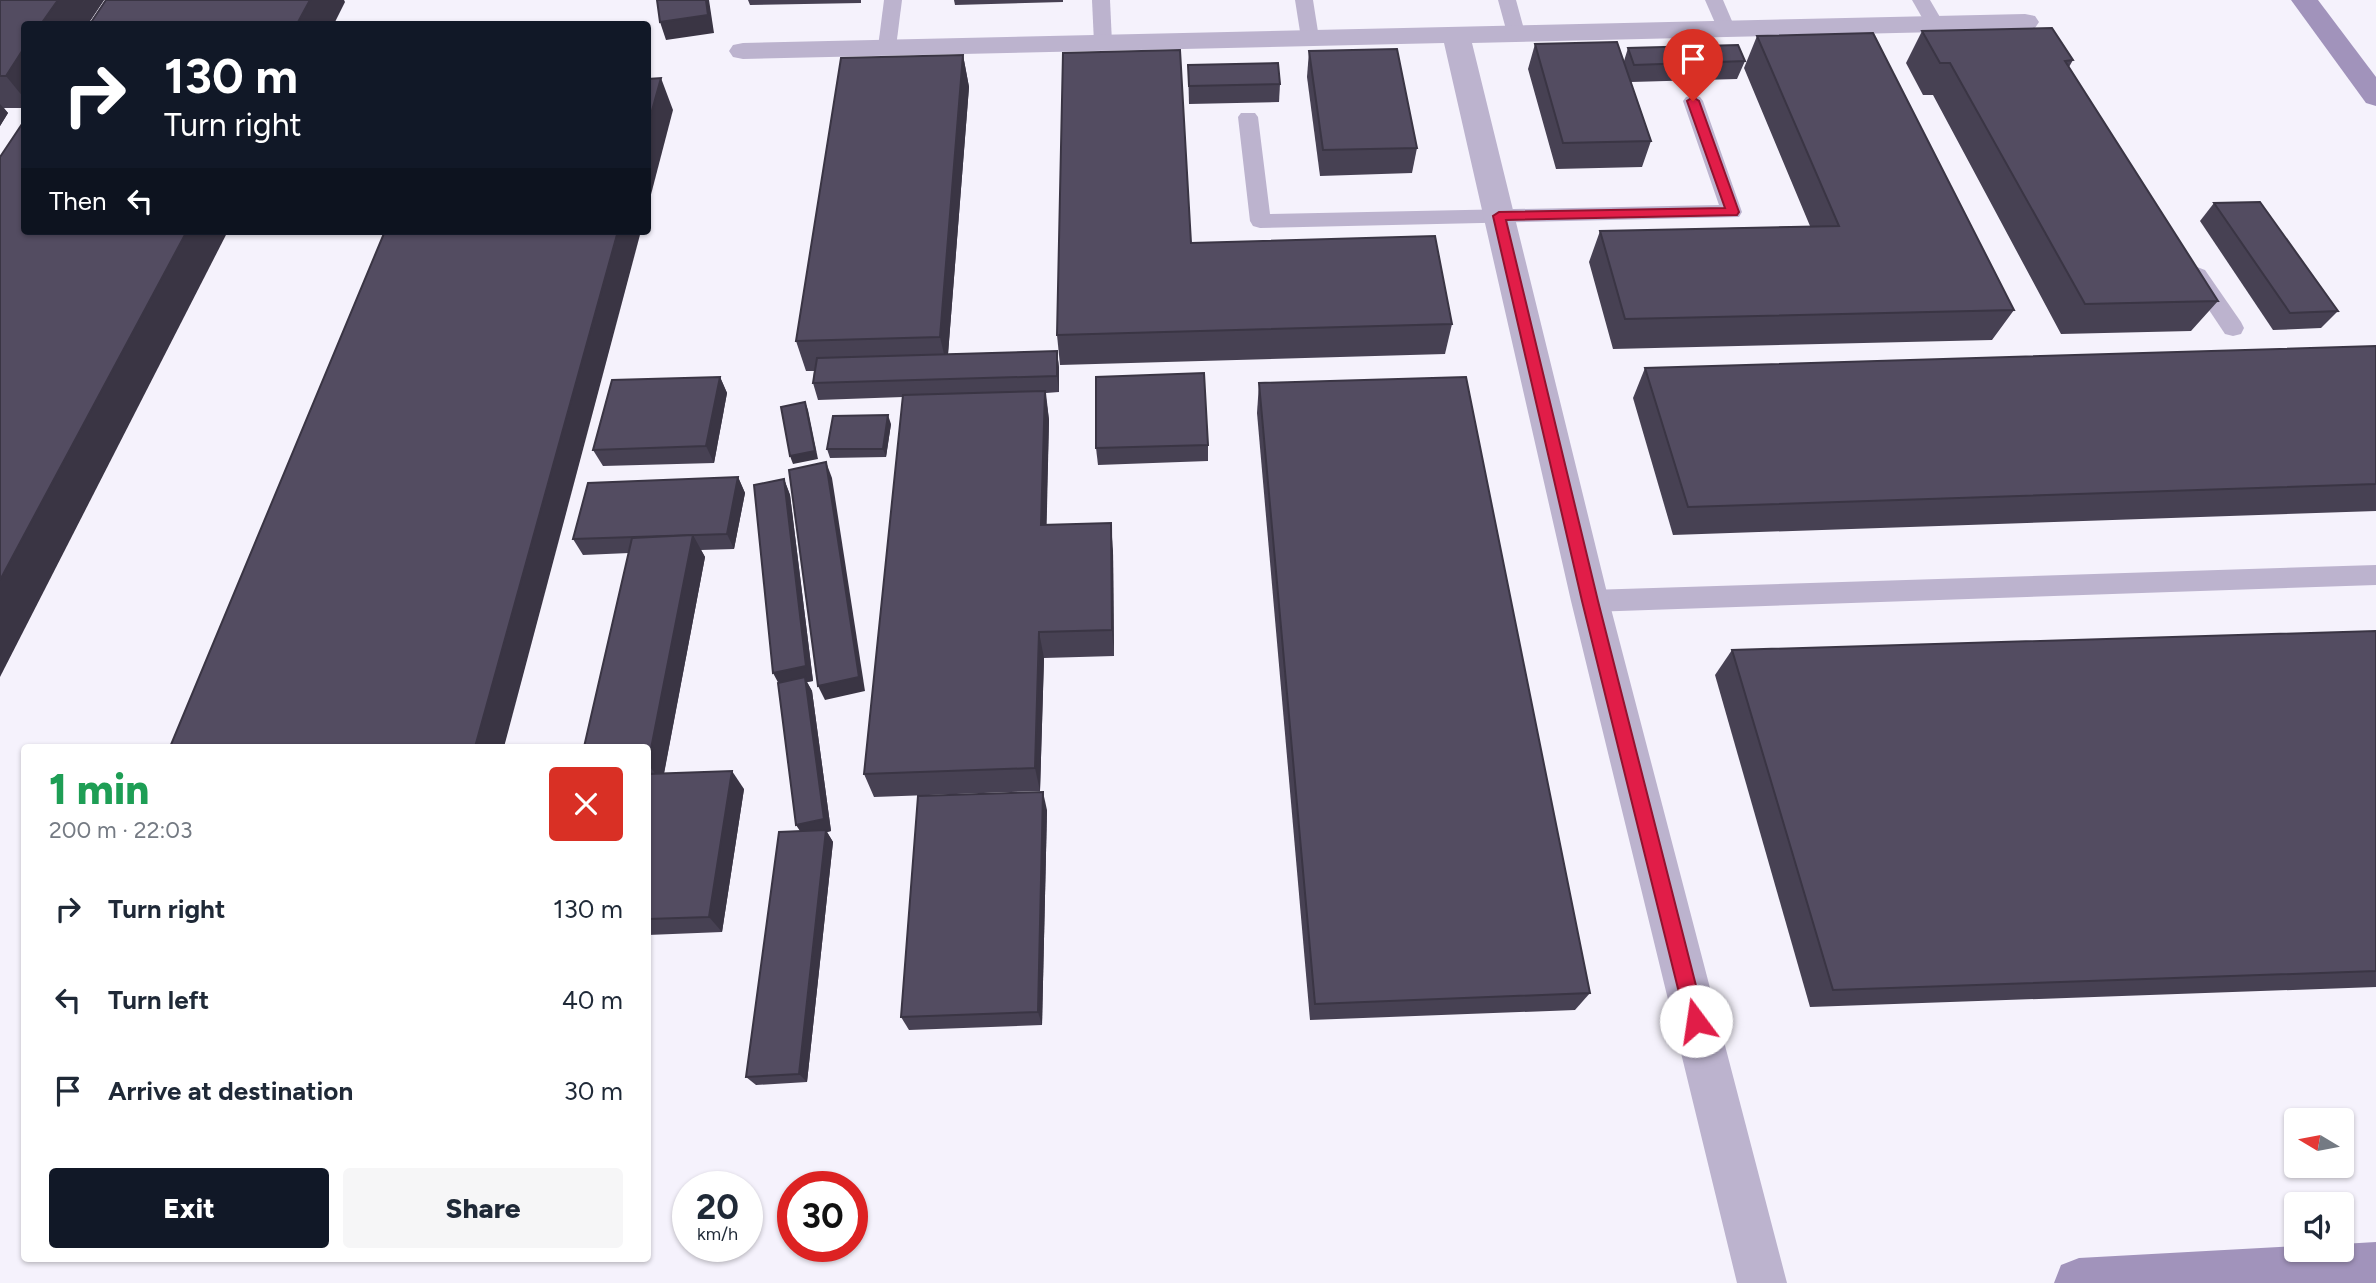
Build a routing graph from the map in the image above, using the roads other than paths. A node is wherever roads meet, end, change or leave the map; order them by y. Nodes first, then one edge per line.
1 (893, 0) edge
2 (1101, 0) edge
3 (1304, 0) edge
4 (1507, 0) edge
5 (1714, 0) edge
6 (2304, 0) edge
7 (1928, 12) edge
8 (2025, 22) joint
9 (1726, 28) junction
10 (1516, 33) junction
11 (1456, 34) junction
12 (1310, 38) junction
13 (1103, 43) junction
14 (2040, 44) edge
15 (887, 47) junction
16 (743, 51) dead end
17 (2376, 97) edge
18 (1693, 101) dead end
19 (1248, 117) dead end
20 (1499, 216) junction
21 (2186, 260) edge
22 (2233, 328) dead end
23 (2376, 575) edge
24 (1590, 601) junction
25 (2376, 1268) edge
26 (1762, 1283) edge
27 (2079, 1283) edge

1 - 15 lane
2 - 13 lane
3 - 12 lane
4 - 10 lane
5 - 9 lane
6 - 17 main road
7 - 8 street
7 - 9 street
8 - 14 lane
9 - 10 street
10 - 11 street
11 - 12 street
11 - 20 street
12 - 13 street
13 - 15 street
15 - 16 street
18 - 20 lane
19 - 20 lane
20 - 24 street
21 - 22 lane
23 - 24 lane
24 - 26 street
25 - 27 main road

